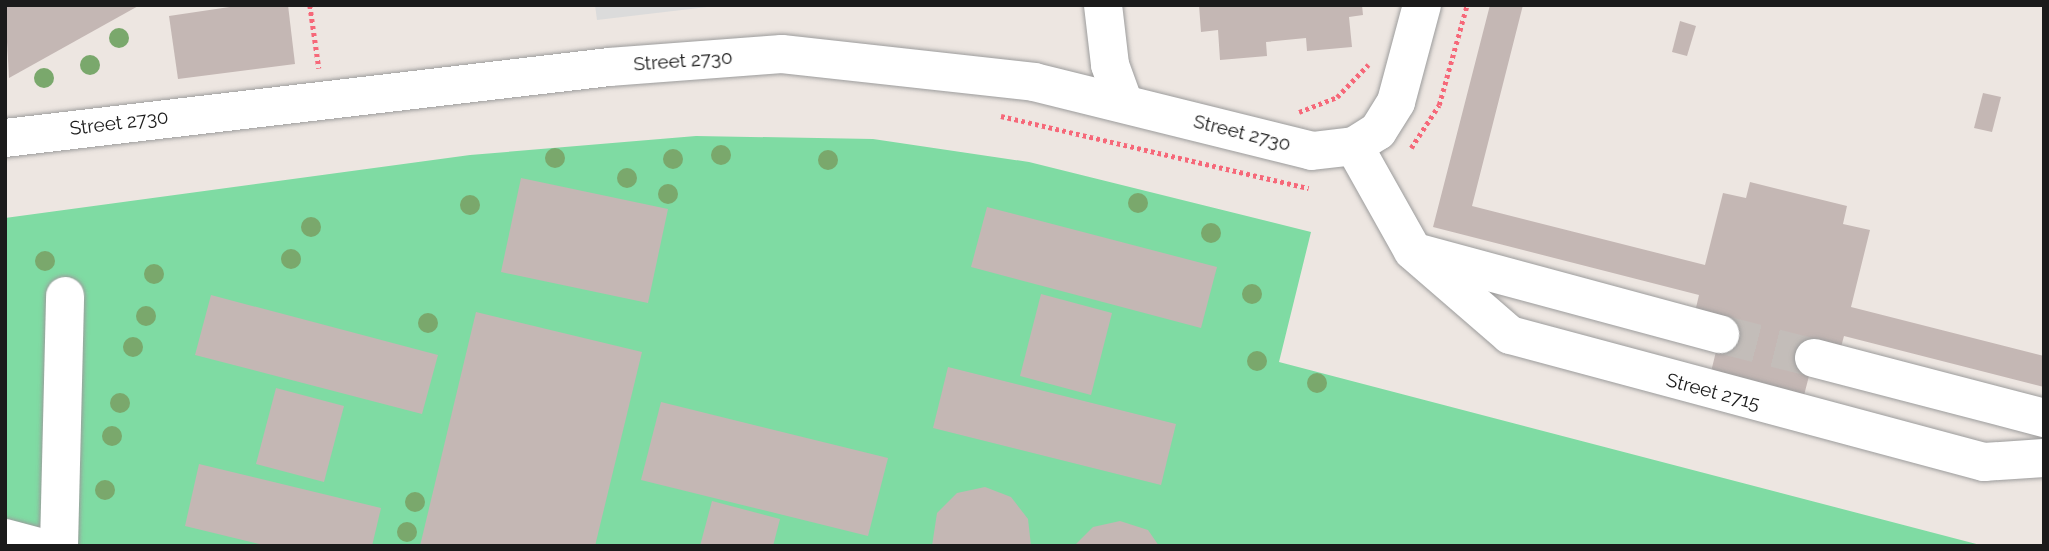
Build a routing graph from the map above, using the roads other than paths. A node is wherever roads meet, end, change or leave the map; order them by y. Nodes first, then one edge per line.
1 (1103, 5) edge
2 (1422, 5) edge
3 (1123, 101) junction
4 (5, 138) edge
5 (1354, 146) junction
6 (1413, 251) junction
7 (65, 296) dead end
8 (1679, 383) junction
9 (2044, 418) edge
10 (1833, 423) junction
11 (2044, 458) edge
12 (5, 538) edge
13 (35, 546) edge
14 (59, 546) edge

1 - 3 street
2 - 5 street
3 - 4 street, Street 2730
3 - 5 street, Street 2730
5 - 6 street, Street 2715
6 - 8 street, Street 2715
6 - 8 street
7 - 14 street
8 - 10 street, Street 2715
9 - 10 street
10 - 11 street, Street 2715
12 - 13 street

